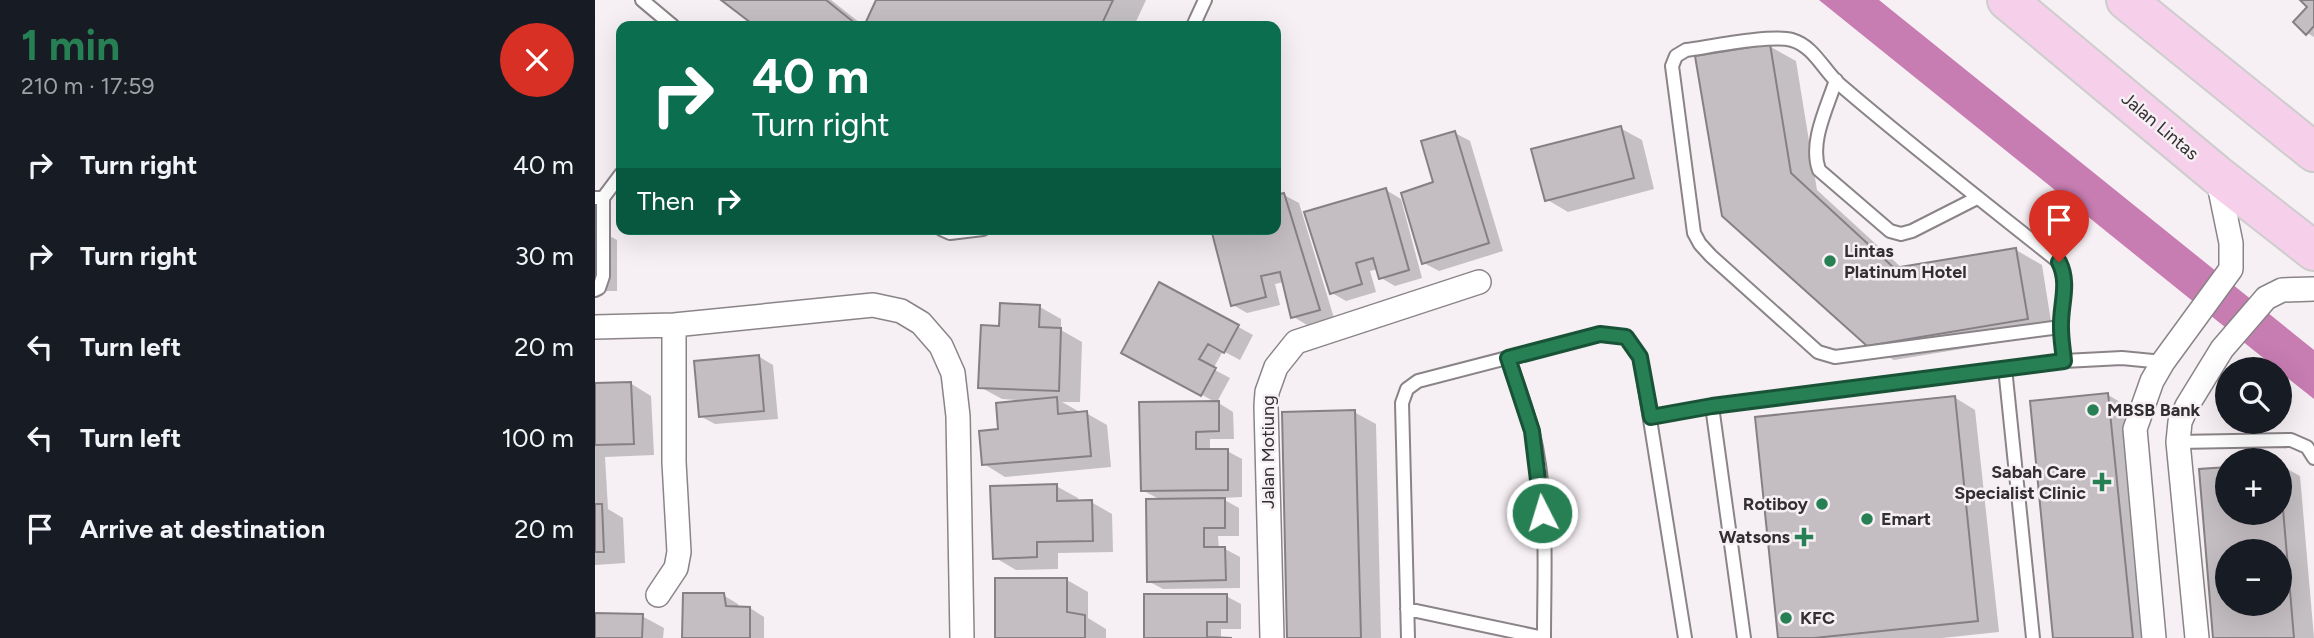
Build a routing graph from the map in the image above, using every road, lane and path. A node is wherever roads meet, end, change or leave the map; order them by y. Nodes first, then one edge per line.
1 (642, 0) edge
2 (1205, 0) edge
3 (2007, 0) edge
4 (2126, 0) edge
5 (667, 21) edge
6 (1195, 21) edge
7 (1836, 80) junction
8 (2314, 152) edge
9 (2217, 174) junction
10 (616, 179) edge
11 (599, 198) edge
12 (1977, 198) junction
13 (2314, 251) edge
14 (1479, 282) dead end
15 (2314, 289) edge
16 (595, 290) edge
17 (674, 325) junction
18 (595, 327) edge
19 (2060, 327) junction
20 (1508, 358) junction
21 (2064, 361) junction
22 (2163, 362) junction
23 (2005, 368) junction
24 (1712, 406) junction
25 (1651, 417) junction
26 (2178, 442) junction
27 (2314, 458) edge
28 (659, 595) dead end
29 (1407, 609) junction
30 (962, 638) edge
31 (1272, 638) edge
32 (1408, 638) edge
33 (1544, 638) edge
34 (1685, 638) edge
35 (1744, 638) edge
36 (2033, 638) edge
37 (2154, 638) edge
38 (2197, 638) edge

1 - 5 lane
2 - 6 lane
3 - 9 highway, Jalan Lintas
4 - 8 highway
7 - 12 lane
7 - 12 lane
7 - 19 lane
9 - 13 highway, Jalan Lintas
9 - 22 street
10 - 11 lane
11 - 16 lane
12 - 19 lane
14 - 31 street, Jalan Motiung
15 - 26 street
17 - 18 street
17 - 28 street
17 - 30 street
19 - 21 lane
20 - 25 lane
20 - 29 lane
20 - 33 lane
21 - 22 lane
21 - 23 lane
22 - 37 street
23 - 24 lane
23 - 36 lane
24 - 25 lane
24 - 35 lane
25 - 34 lane
26 - 27 lane
26 - 38 street
29 - 32 lane
29 - 33 lane

